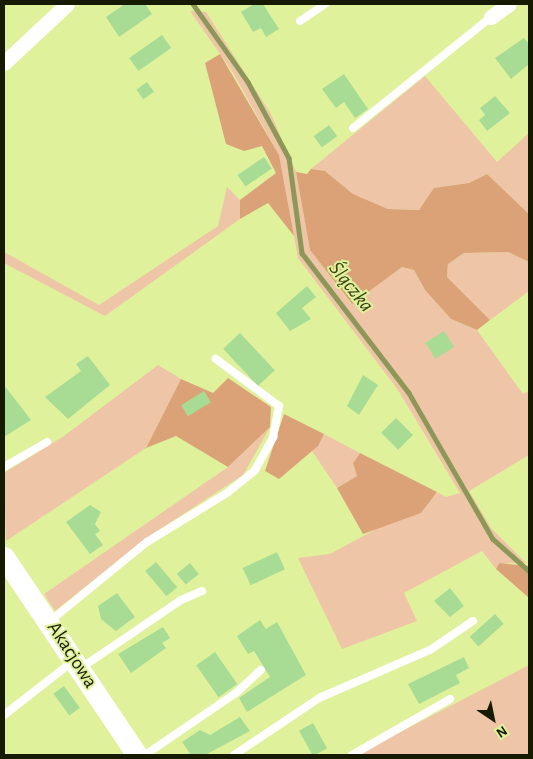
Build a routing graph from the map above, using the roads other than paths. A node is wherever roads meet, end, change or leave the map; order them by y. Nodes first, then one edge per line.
1 (67, 4) edge
2 (325, 4) edge
3 (509, 4) edge
4 (491, 17) joint
5 (300, 22) dead end
6 (4, 62) edge
7 (353, 128) dead end
8 (216, 359) dead end
9 (46, 442) dead end
10 (4, 466) edge
11 (4, 557) edge
12 (202, 591) dead end
13 (50, 621) junction
14 (473, 621) dead end
15 (78, 664) junction
16 (261, 670) dead end
17 (450, 699) dead end
18 (4, 715) edge
19 (137, 755) edge
20 (145, 755) edge
21 (234, 755) edge
22 (352, 755) edge

1 - 6 street
2 - 5 lane
3 - 4 street
4 - 7 lane
8 - 13 lane
9 - 10 lane
11 - 13 street, Akacjowa
12 - 15 lane
13 - 15 street, Akacjowa
14 - 21 lane
15 - 18 lane
15 - 19 street, Akacjowa
16 - 20 lane
17 - 22 lane

